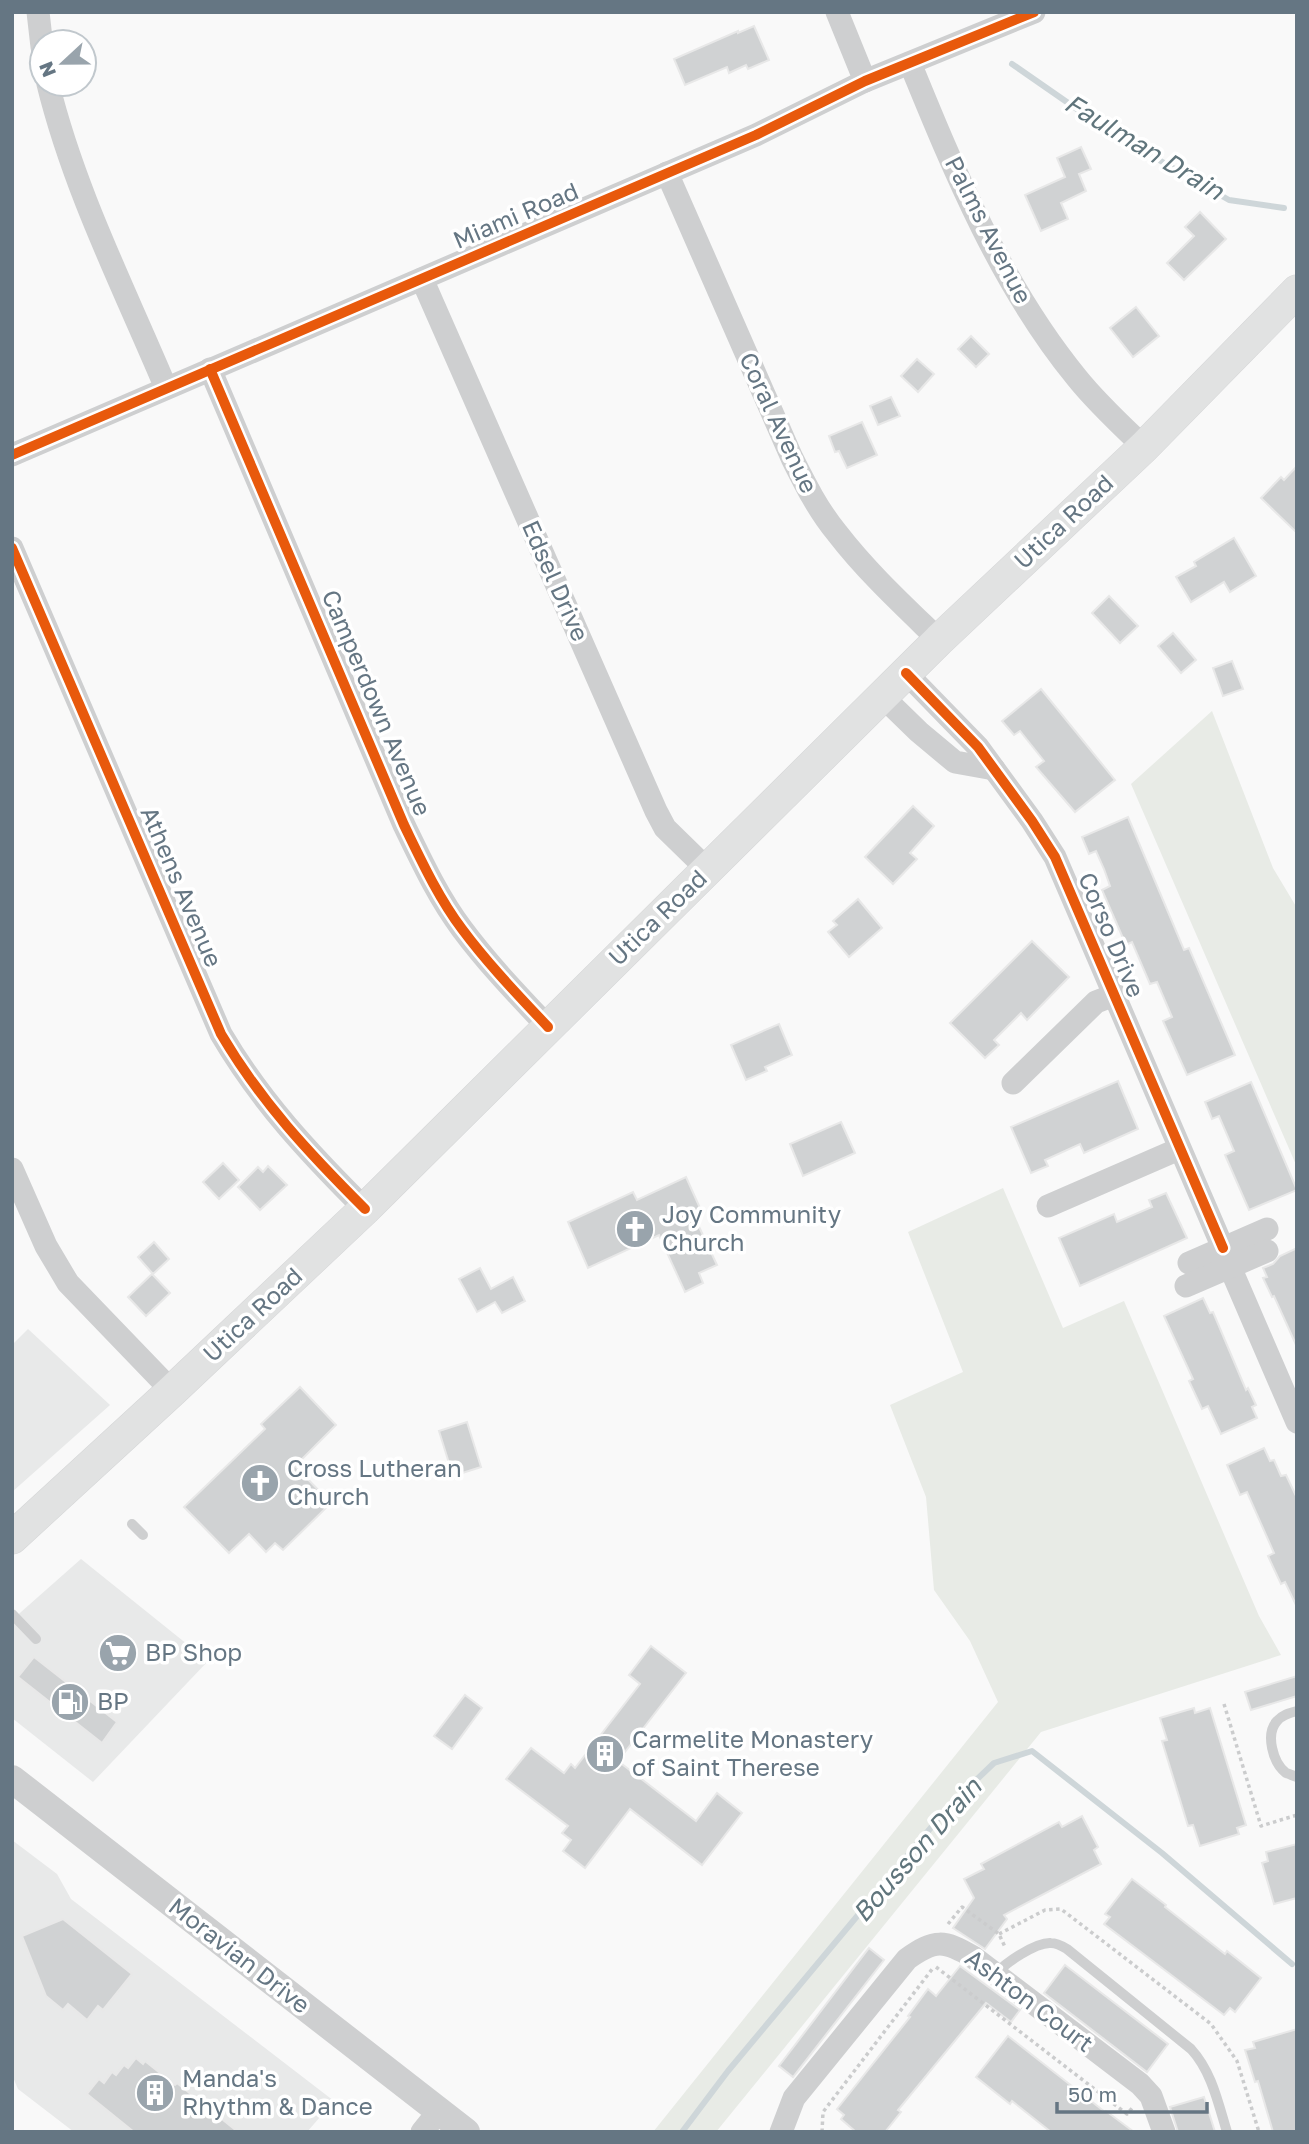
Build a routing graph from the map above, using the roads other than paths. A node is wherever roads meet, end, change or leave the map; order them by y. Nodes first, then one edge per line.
1 (837, 12) edge
2 (1034, 12) edge
3 (910, 63) junction
4 (865, 81) junction
5 (51, 98) edge
6 (667, 173) junction
7 (422, 279) junction
8 (1297, 291) edge
9 (210, 369) junction
10 (166, 388) junction
11 (1144, 447) junction
12 (12, 455) edge
13 (12, 548) edge
14 (939, 640) junction
15 (906, 673) junction
16 (882, 696) junction
17 (993, 769) junction
18 (708, 870) junction
19 (1114, 995) junction
20 (548, 1027) junction
21 (1013, 1083) dead end
22 (1180, 1149) junction
23 (12, 1169) edge
24 (1048, 1206) dead end
25 (365, 1209) junction
26 (1267, 1240) dead end
27 (1226, 1258) junction
28 (1187, 1274) dead end
29 (172, 1391) junction
30 (1297, 1422) edge
31 (132, 1524) dead end
32 (143, 1535) dead end
33 (12, 1538) edge
34 (12, 1614) edge
35 (36, 1639) dead end
36 (1297, 1711) edge
37 (1297, 1777) edge
38 (12, 1779) edge
39 (996, 1974) junction
40 (430, 2121) edge
41 (466, 2132) edge
42 (781, 2132) edge
43 (1164, 2132) edge
44 (1227, 2132) edge

1 - 4 street
2 - 3 street, Miami Road
3 - 4 street, Miami Road
3 - 11 street, Palms Avenue
4 - 6 street, Miami Road
5 - 10 street
6 - 7 street, Miami Road
6 - 14 street, Coral Avenue
7 - 9 street, Miami Road
7 - 18 street, Edsel Drive
8 - 11 main road, Utica Road
9 - 10 street, Miami Road
9 - 20 street, Camperdown Avenue
10 - 12 street, Miami Road
11 - 14 main road, Utica Road
13 - 25 street, Athens Avenue
14 - 15 main road, Utica Road
15 - 16 main road, Utica Road
15 - 17 street, Corso Drive
16 - 17 street
16 - 18 main road, Utica Road
17 - 19 street, Corso Drive
18 - 20 main road, Utica Road
19 - 21 street, Corso Drive
19 - 22 street, Corso Drive
20 - 25 main road, Utica Road
22 - 24 street
22 - 27 street, Corso Drive
23 - 29 street
25 - 29 main road, Utica Road
26 - 27 street
27 - 28 street
27 - 30 street, Corso Drive
29 - 33 main road, Utica Road
31 - 32 lane
34 - 35 lane
36 - 37 lane
38 - 40 street, Moravian Drive
39 - 42 street, Ashton Court
39 - 43 street, Ashton Court
39 - 44 lane
40 - 41 street, Moravian Drive

